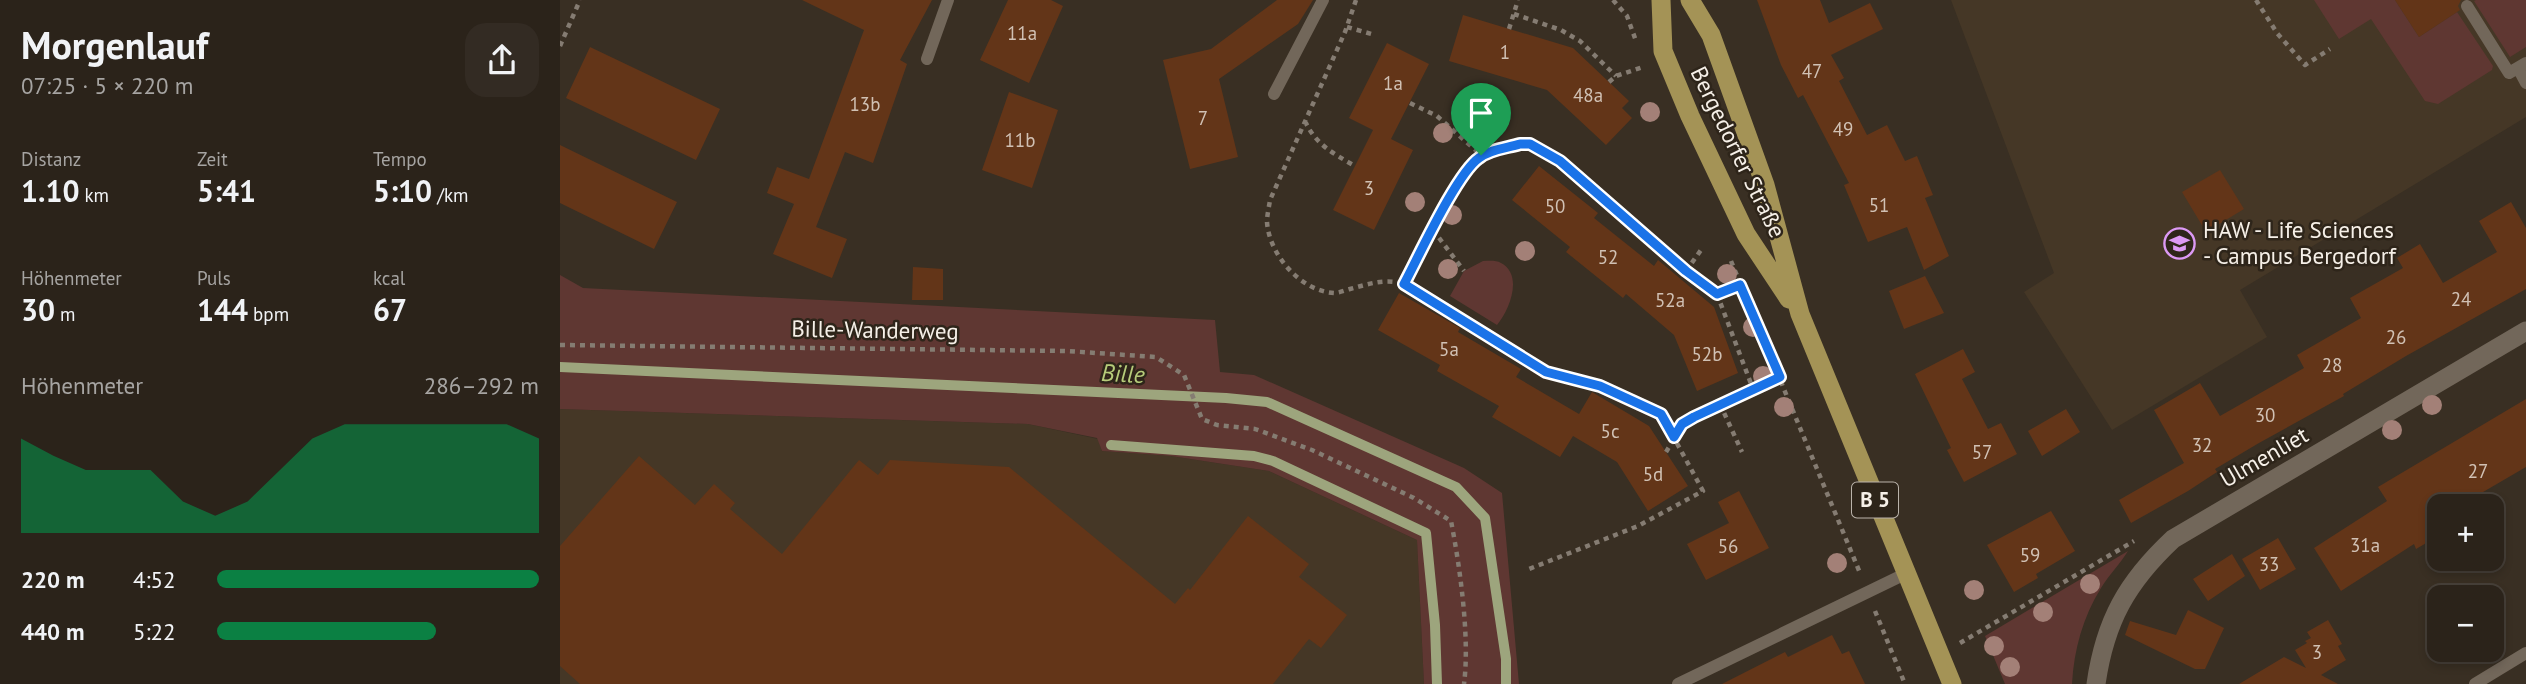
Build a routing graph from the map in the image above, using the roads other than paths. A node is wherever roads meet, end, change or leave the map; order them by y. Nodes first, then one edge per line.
1 (948, 0) edge
2 (1323, 0) edge
3 (1661, 0) edge
4 (1690, 0) edge
5 (2467, 6) dead end
6 (927, 59) dead end
7 (2522, 65) edge
8 (2526, 83) edge
9 (1273, 94) dead end
10 (1800, 314) junction
11 (2526, 331) edge
12 (1905, 574) junction
13 (2526, 653) edge
14 (1678, 684) edge
15 (1952, 684) edge
16 (2096, 684) edge
17 (2476, 684) edge

1 - 6 lane
2 - 9 lane
3 - 10 main road, Bergedorfer Straße / B 5
4 - 10 main road, Bergedorfer Straße / B 5
5 - 7 lane
7 - 8 lane
10 - 12 main road, Bergedorfer Straße / B 5
11 - 16 street, Ulmenliet
12 - 14 lane
12 - 15 main road, Bergedorfer Straße / B 5
13 - 17 lane

